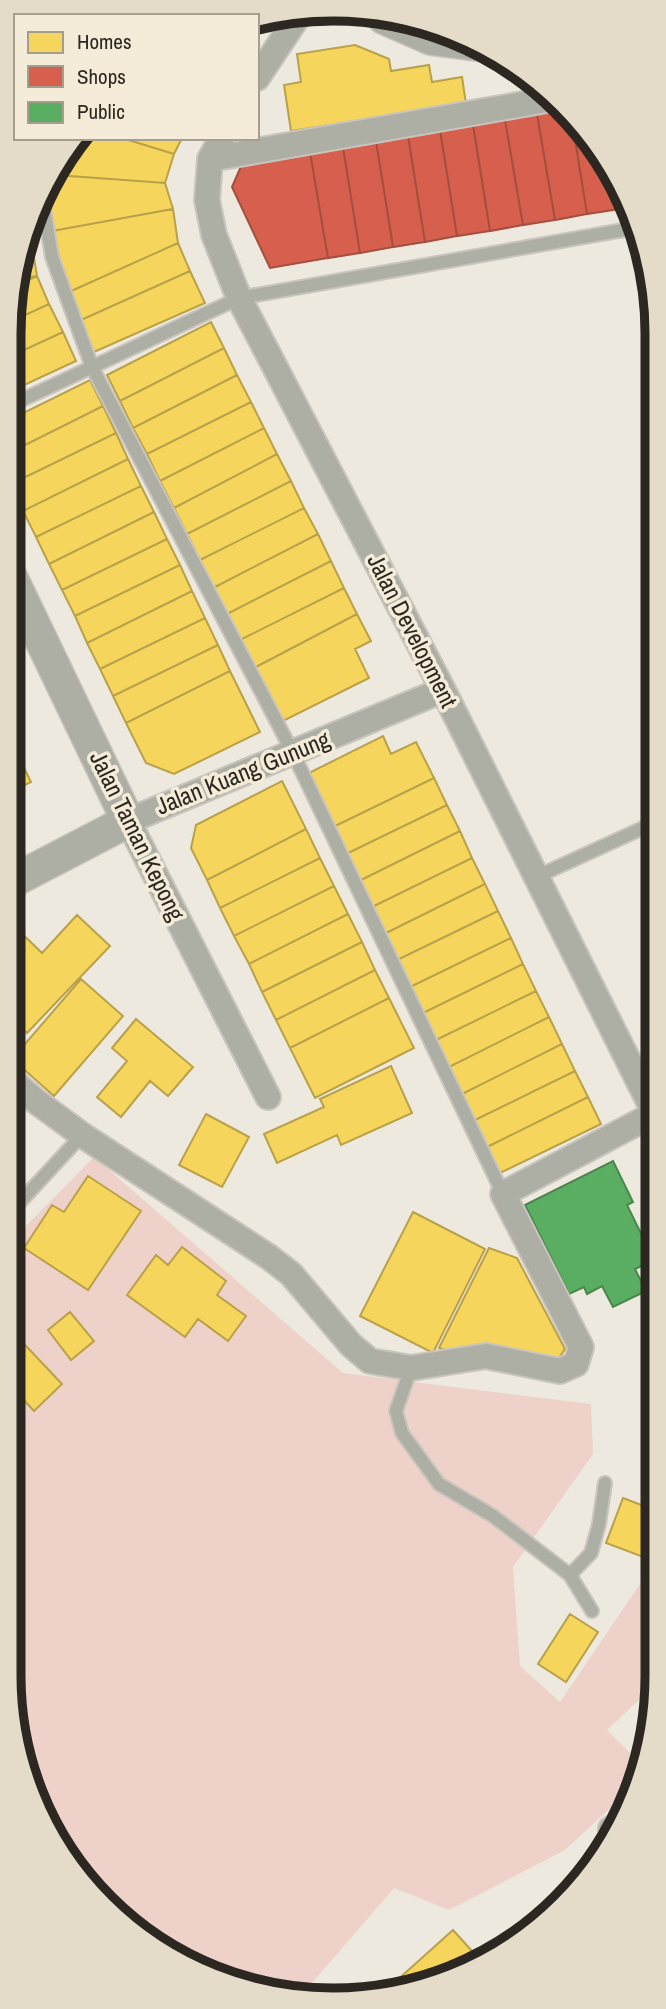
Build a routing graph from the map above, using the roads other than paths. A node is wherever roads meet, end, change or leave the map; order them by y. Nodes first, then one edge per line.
1 (293, 24) edge
2 (259, 75) edge
3 (542, 101) edge
4 (216, 149) edge
5 (45, 214) edge
6 (627, 229) edge
7 (239, 298) junction
8 (92, 367) junction
9 (21, 400) edge
10 (21, 598) edge
11 (443, 690) junction
12 (293, 753) junction
13 (128, 821) junction
14 (645, 827) edge
15 (21, 877) edge
16 (536, 877) junction
17 (21, 1087) edge
18 (645, 1095) edge
19 (268, 1097) dead end
20 (645, 1120) edge
21 (82, 1135) junction
22 (503, 1194) junction
23 (21, 1201) edge
24 (411, 1368) junction
25 (606, 1483) dead end
26 (570, 1575) junction
27 (592, 1611) dead end

1 - 2 street
3 - 4 street
4 - 7 street, Jalan Development
5 - 8 lane
6 - 7 lane
7 - 8 lane
7 - 11 street, Jalan Development
8 - 9 lane
8 - 12 lane
10 - 13 street, Jalan Taman Kepong
11 - 12 street, Jalan Kuang Gunung
11 - 16 street, Jalan Development
12 - 13 street, Jalan Kuang Gunung
12 - 22 lane
13 - 15 street, Jalan Kuang Gunung
13 - 19 street, Jalan Taman Kepong
14 - 16 lane
16 - 18 street, Jalan Development
17 - 21 street
20 - 22 street
21 - 23 lane
21 - 24 street
22 - 24 street
24 - 26 lane
25 - 26 lane
26 - 27 lane

